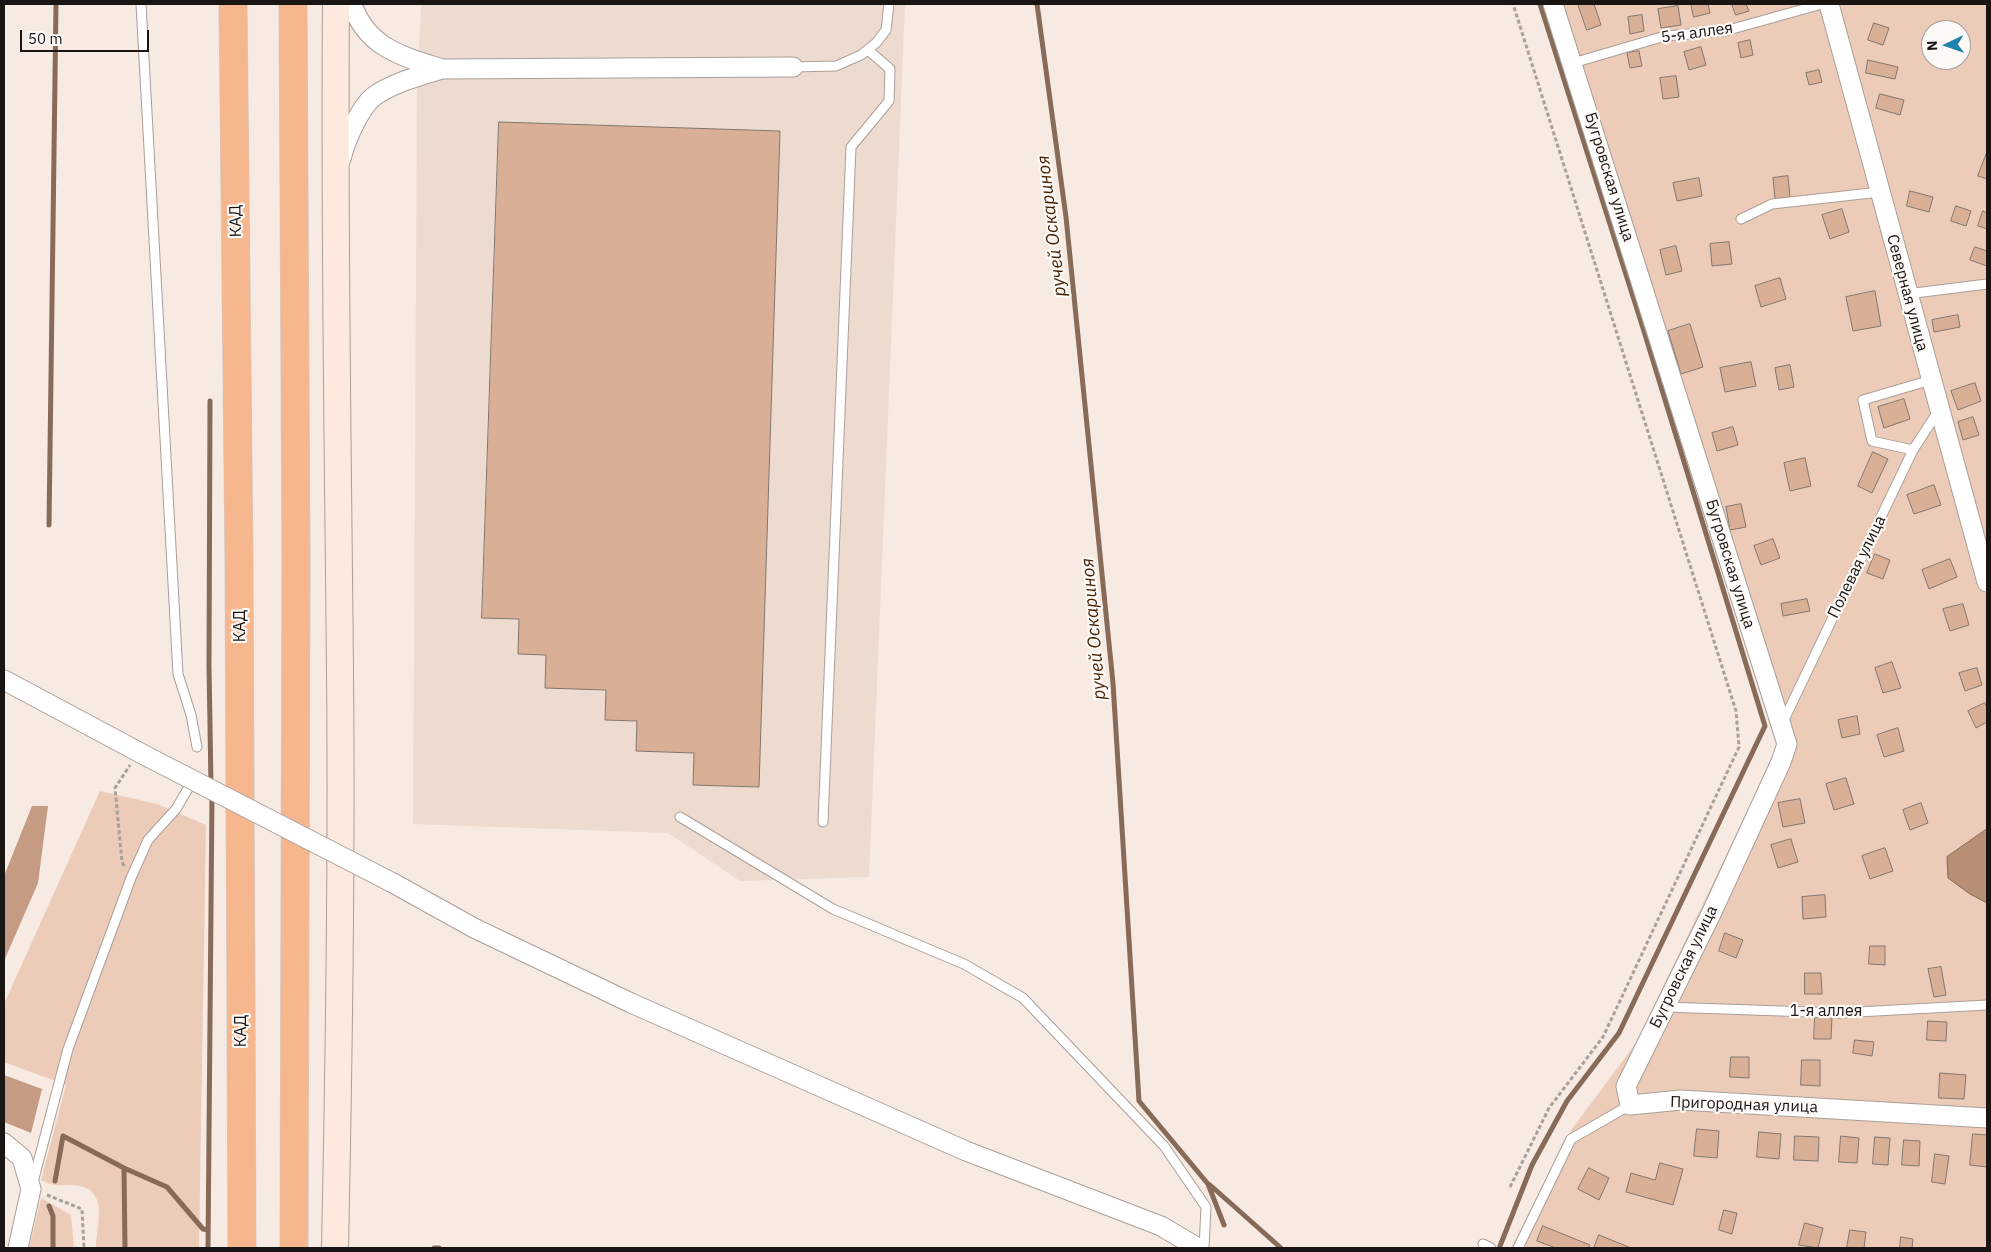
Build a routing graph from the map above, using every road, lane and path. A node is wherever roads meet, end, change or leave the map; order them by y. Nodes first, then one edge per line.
1 (141, 4) edge
2 (233, 4) edge
3 (293, 4) edge
4 (336, 4) edge
5 (352, 4) edge
6 (889, 4) edge
7 (1513, 4) edge
8 (1553, 4) edge
9 (1822, 4) edge
10 (1829, 4) edge
11 (868, 50) junction
12 (1573, 63) junction
13 (793, 67) joint
14 (442, 69) junction
15 (334, 187) junction
16 (1880, 192) junction
17 (1741, 219) dead end
18 (1987, 284) edge
19 (1907, 294) junction
20 (1931, 380) junction
21 (1939, 410) junction
22 (1913, 450) junction
23 (1987, 582) edge
24 (4, 680) edge
25 (1780, 726) junction
26 (197, 747) dead end
27 (144, 755) junction
28 (189, 787) dead end
29 (680, 817) dead end
30 (823, 822) dead end
31 (131, 878) junction
32 (1987, 1005) edge
33 (1665, 1007) junction
34 (1630, 1106) junction
35 (1987, 1118) edge
36 (4, 1143) edge
37 (1510, 1187) dead end
38 (31, 1189) junction
39 (18, 1248) edge
40 (84, 1248) edge
41 (242, 1248) edge
42 (294, 1248) edge
43 (336, 1248) edge
44 (1198, 1248) edge
45 (1204, 1248) edge
46 (1518, 1248) edge

1 - 26 lane
2 - 41 highway, КАД
3 - 42 highway
4 - 15 street
5 - 14 street
6 - 11 lane
7 - 37 path
8 - 12 street, Бугровская улица
9 - 12 lane, 5-я аллея
10 - 16 street, Северная улица
11 - 13 lane
11 - 30 lane
12 - 25 street, Бугровская улица
13 - 14 street
14 - 15 street
15 - 43 street
16 - 17 lane
16 - 19 street, Северная улица
18 - 19 lane
19 - 20 street, Северная улица
20 - 21 street, Северная улица
20 - 22 lane
21 - 22 lane, Полевая улица
21 - 23 street, Северная улица
22 - 25 lane, Полевая улица
24 - 27 street
25 - 33 street, Бугровская улица
27 - 31 path
27 - 44 street, bridge
28 - 31 lane
29 - 45 lane
31 - 38 lane
32 - 33 lane, 1-я аллея
33 - 34 street, Бугровская улица
34 - 35 street, Пригородная улица
34 - 46 lane, Пригородная улица
36 - 38 street
38 - 39 street
38 - 40 path

